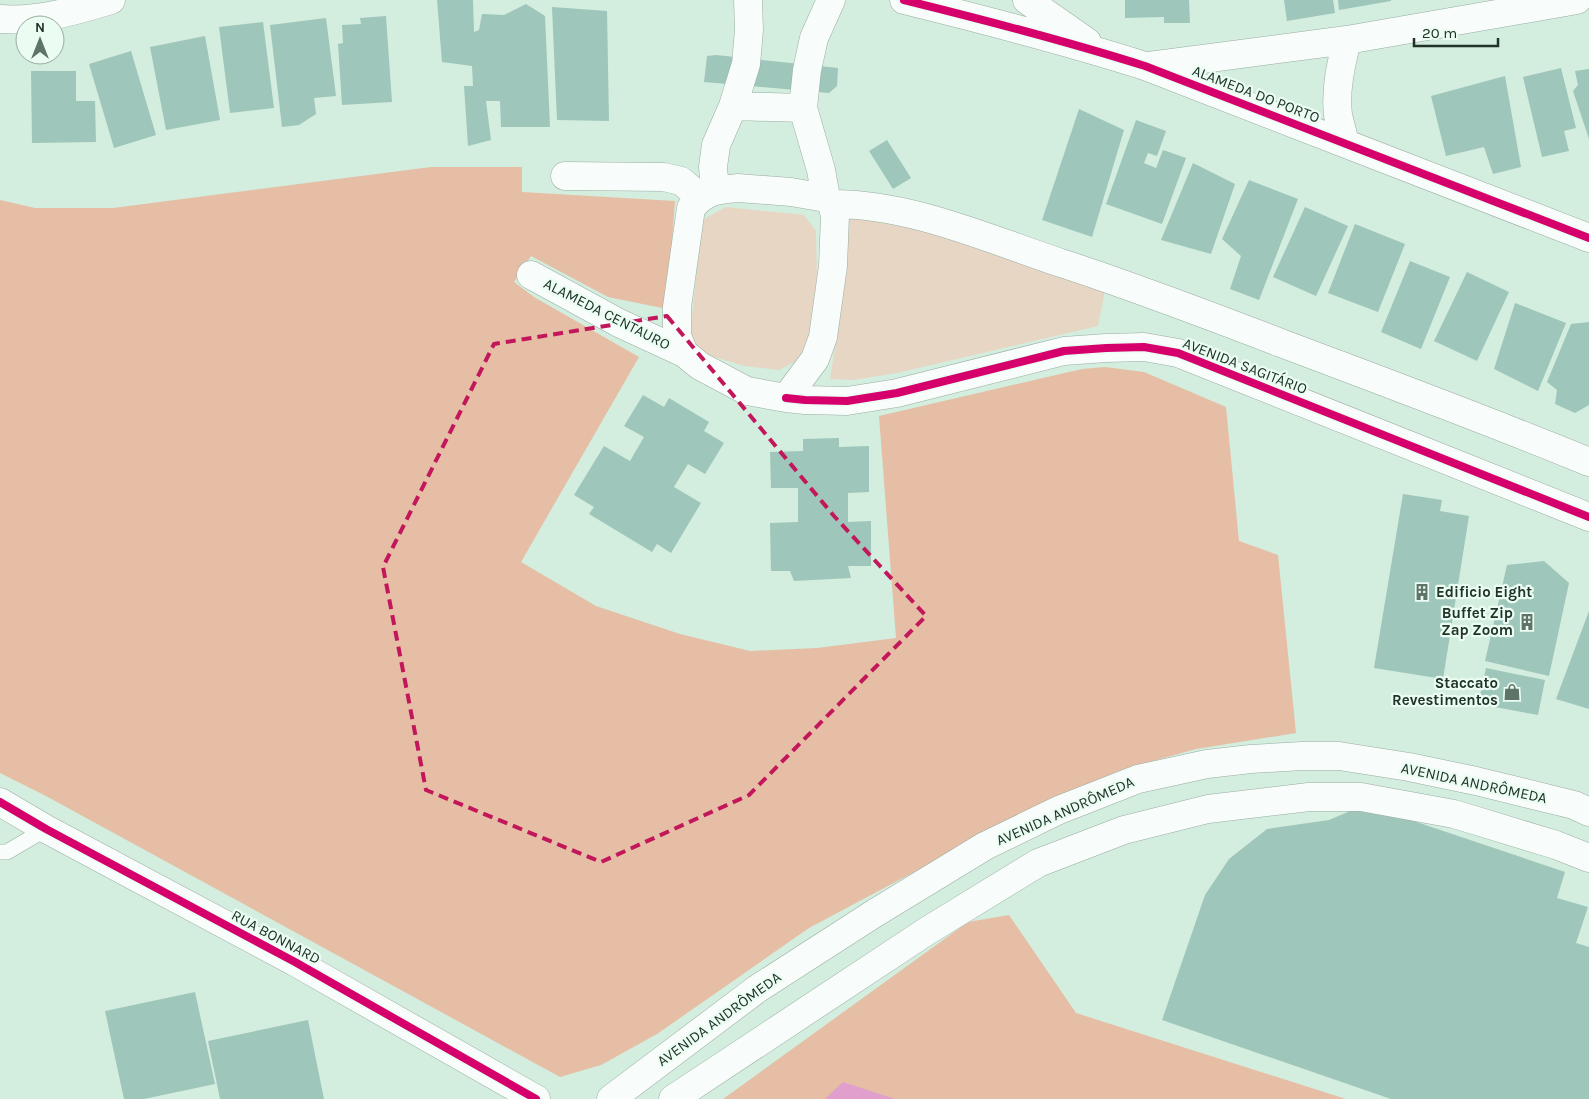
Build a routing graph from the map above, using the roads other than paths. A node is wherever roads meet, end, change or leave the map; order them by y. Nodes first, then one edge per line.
1 (111, 0) edge
2 (748, 0) edge
3 (830, 0) edge
4 (904, 0) edge
5 (1027, 0) edge
6 (1577, 0) edge
7 (0, 19) edge
8 (1347, 40) junction
9 (1100, 52) junction
10 (1145, 66) junction
11 (732, 106) junction
12 (803, 108) junction
13 (1345, 143) junction
14 (565, 176) dead end
15 (708, 194) junction
16 (829, 201) junction
17 (1589, 238) edge
18 (531, 275) dead end
19 (684, 353) junction
20 (786, 398) junction
21 (1589, 462) edge
22 (1589, 517) edge
23 (0, 802) edge
24 (1589, 812) edge
25 (46, 829) junction
26 (0, 852) edge
27 (1589, 858) edge
28 (536, 1099) edge
29 (611, 1099) edge
30 (673, 1099) edge

1 - 7 street
2 - 11 street
3 - 12 street
4 - 9 street, ALAMEDA DO PORTO
5 - 9 street, ALAMEDA DO PORTO
6 - 8 street
8 - 10 street
8 - 13 street
9 - 10 street, ALAMEDA DO PORTO
10 - 13 street, ALAMEDA DO PORTO
11 - 12 street
11 - 15 street
12 - 16 street
13 - 17 street, ALAMEDA DO PORTO
14 - 15 street
15 - 16 street
15 - 19 street
16 - 20 street
16 - 21 street
18 - 19 street, ALAMEDA CENTAURO
19 - 20 street, ALAMEDA CENTAURO
20 - 22 street, AVENIDA SAGITÁRIO
23 - 25 street, RUA BONNARD
24 - 29 street, AVENIDA ANDRÔMEDA
25 - 26 lane
25 - 28 street, RUA BONNARD
27 - 30 street

